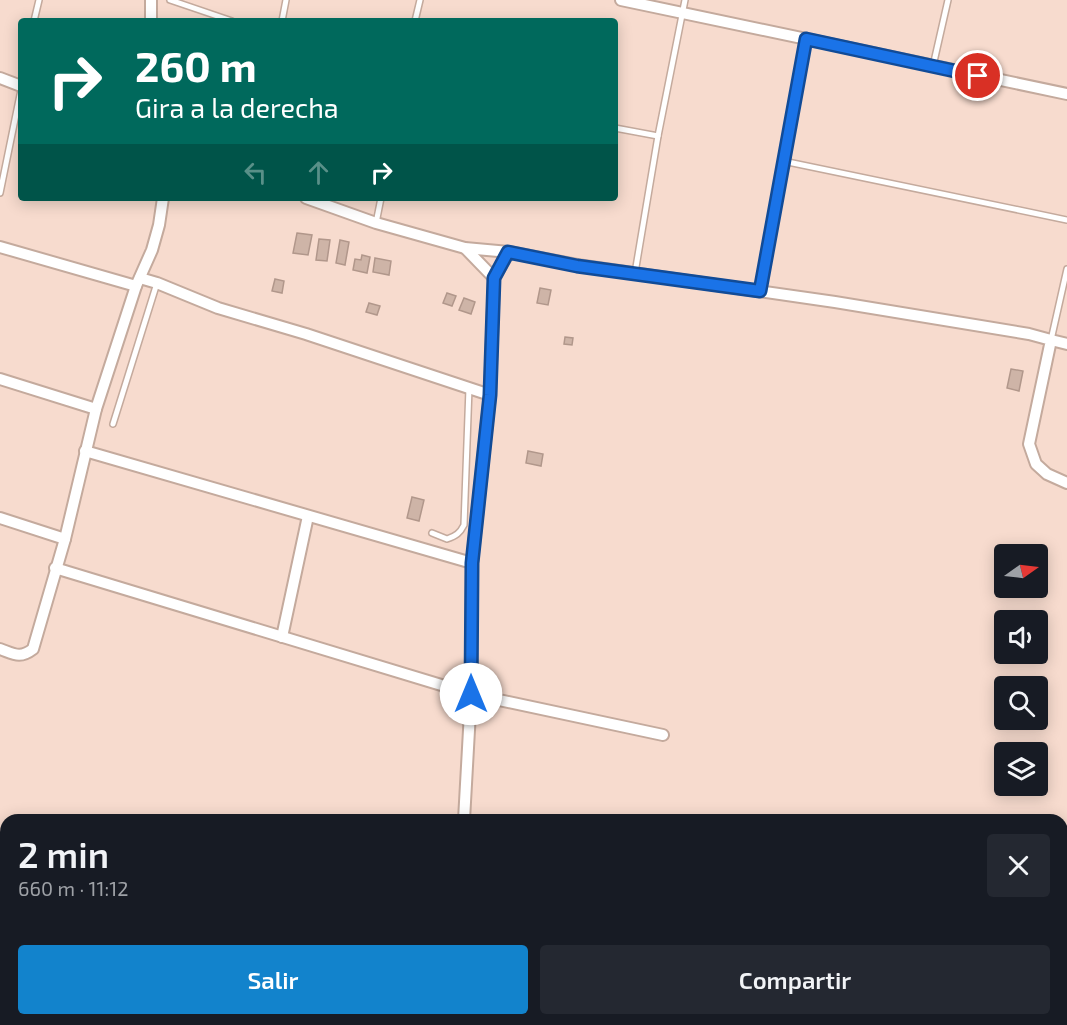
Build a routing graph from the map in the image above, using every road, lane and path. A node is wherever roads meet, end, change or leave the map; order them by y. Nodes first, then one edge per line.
1 (39, 0) edge
2 (151, 0) edge
3 (170, 0) edge
4 (286, 0) edge
5 (420, 0) edge
6 (621, 0) edge
7 (685, 0) edge
8 (948, 0) edge
9 (682, 13) junction
10 (35, 18) edge
11 (151, 18) edge
12 (223, 18) edge
13 (283, 18) edge
14 (417, 18) edge
15 (806, 39) junction
16 (933, 66) junction
17 (0, 78) edge
18 (18, 87) edge
19 (1067, 94) edge
20 (18, 103) edge
21 (618, 129) edge
22 (658, 136) junction
23 (783, 161) junction
24 (0, 193) edge
25 (163, 201) edge
26 (314, 201) edge
27 (380, 201) edge
28 (1067, 220) edge
29 (376, 223) junction
30 (0, 247) edge
31 (465, 248) junction
32 (508, 252) junction
33 (1067, 269) edge
34 (635, 274) junction
35 (494, 278) junction
36 (138, 282) junction
37 (157, 284) junction
38 (760, 291) junction
39 (1051, 340) junction
40 (1067, 344) edge
41 (0, 379) edge
42 (469, 388) junction
43 (490, 395) junction
44 (96, 409) junction
45 (113, 424) dead end
46 (85, 452) junction
47 (1067, 483) edge
48 (308, 516) junction
49 (0, 518) edge
50 (432, 533) dead end
51 (65, 538) junction
52 (472, 563) junction
53 (55, 568) junction
54 (282, 637) junction
55 (0, 649) edge
56 (471, 694) junction
57 (663, 735) dead end
58 (464, 814) edge

1 - 10 lane
2 - 11 street
3 - 12 lane
4 - 13 lane
5 - 14 lane
6 - 9 street
7 - 9 lane
8 - 16 lane
9 - 15 street
9 - 22 lane
15 - 16 street
15 - 23 lane
16 - 19 street
17 - 18 street
20 - 24 lane
21 - 22 lane
22 - 34 lane
23 - 28 lane
23 - 38 lane
25 - 36 street
26 - 29 street
27 - 29 lane
29 - 31 street
30 - 36 street
31 - 32 street
31 - 35 street
32 - 34 street
32 - 35 street
33 - 39 lane
34 - 38 street
35 - 43 street
36 - 37 street
36 - 44 street
37 - 42 street
37 - 45 lane
38 - 39 street
39 - 40 street
39 - 47 street
41 - 44 street
42 - 43 street
42 - 50 lane
43 - 52 street
44 - 46 street
46 - 48 street
46 - 51 street
48 - 52 street
48 - 54 street
49 - 51 street
51 - 53 street
52 - 56 street
53 - 54 street
53 - 55 street
54 - 56 street
56 - 57 street
56 - 58 street

